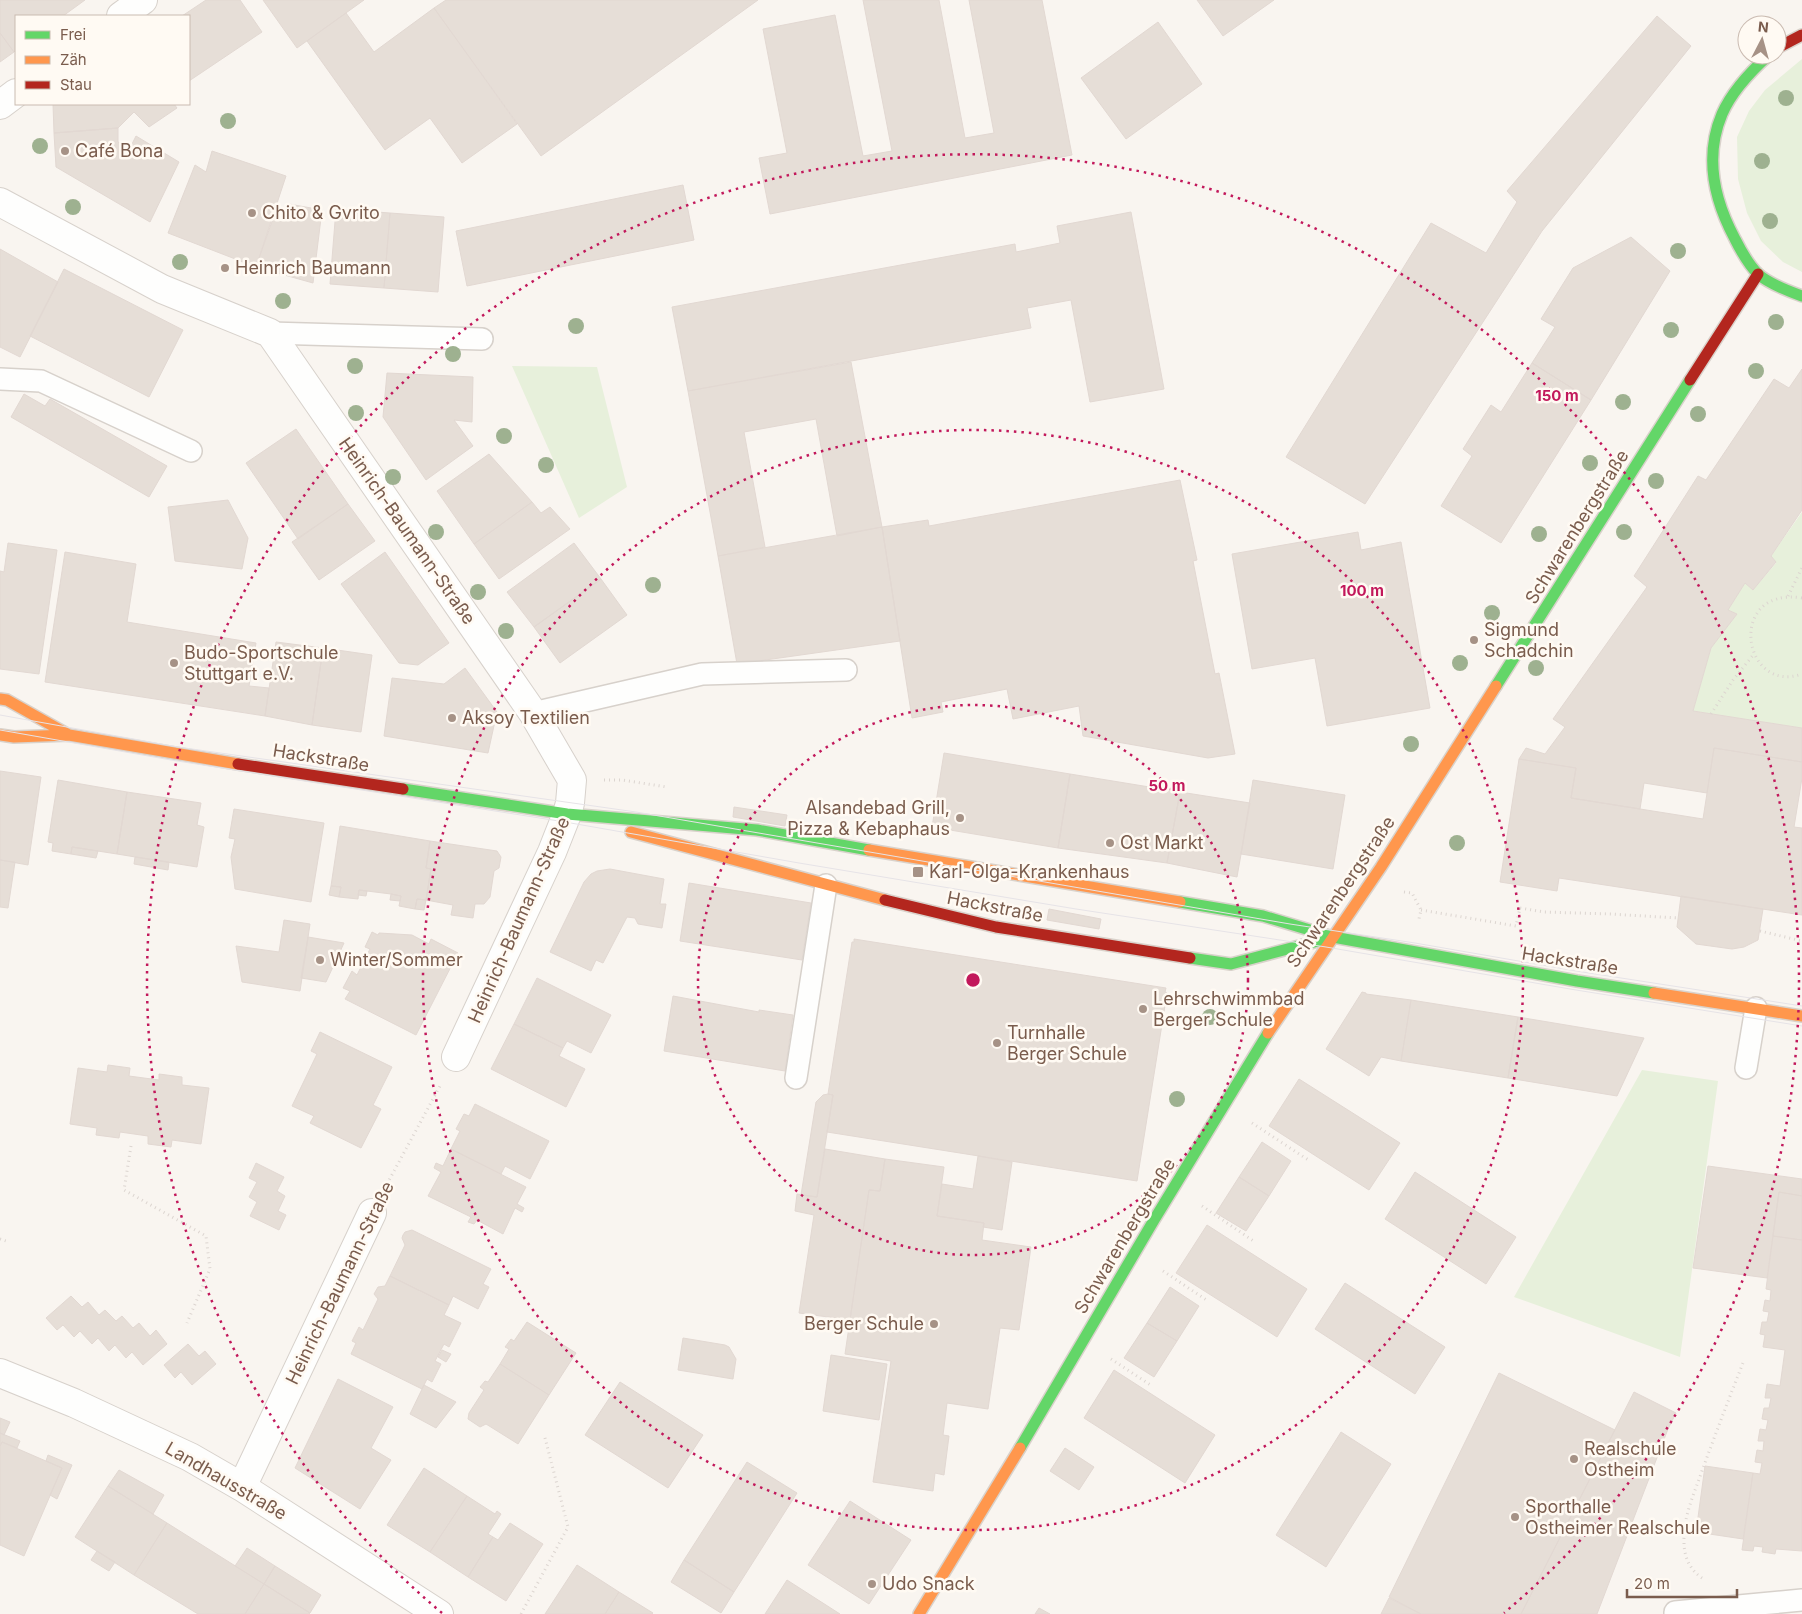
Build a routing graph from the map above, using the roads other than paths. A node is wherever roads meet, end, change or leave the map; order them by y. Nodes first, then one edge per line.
1 (143, 0) edge
2 (122, 15) edge
3 (1801, 34) edge
4 (1787, 42) edge
5 (1757, 65) edge
6 (15, 94) edge
7 (0, 105) edge
8 (0, 202) edge
9 (1758, 274) junction
10 (1802, 296) edge
11 (270, 333) junction
12 (482, 339) dead end
13 (0, 379) edge
14 (191, 451) dead end
15 (846, 670) dead end
16 (0, 698) edge
17 (533, 713) junction
18 (0, 735) edge
19 (69, 735) junction
20 (569, 809) junction
21 (826, 885) junction
22 (1333, 937) junction
23 (1756, 1008) junction
24 (1802, 1016) edge
25 (456, 1057) road end
26 (1746, 1068) dead end
27 (796, 1078) dead end
28 (372, 1213) road end
29 (0, 1373) edge
30 (242, 1487) junction
31 (1802, 1600) edge
32 (439, 1614) edge
33 (919, 1614) edge
34 (1675, 1614) edge

1 - 2 street
3 - 4 main road
5 - 9 main road
6 - 7 street
8 - 11 street
9 - 10 main road
9 - 22 main road, Schwarenbergstraße
11 - 12 lane
11 - 17 street, Heinrich-Baumann-Straße
13 - 14 lane
15 - 17 lane
16 - 19 main road, Hackstraße
17 - 20 street, Heinrich-Baumann-Straße
18 - 19 main road, Hackstraße
19 - 20 main road, Hackstraße
20 - 21 main road, Hackstraße
20 - 22 main road, Hackstraße
20 - 25 street, Heinrich-Baumann-Straße
21 - 22 main road, Hackstraße
21 - 27 lane
22 - 23 main road, Hackstraße
22 - 33 main road, Schwarenbergstraße
23 - 24 main road, Hackstraße
23 - 26 lane
28 - 30 street, Heinrich-Baumann-Straße
29 - 30 street, Landhausstraße
30 - 32 street, Landhausstraße
31 - 34 lane

